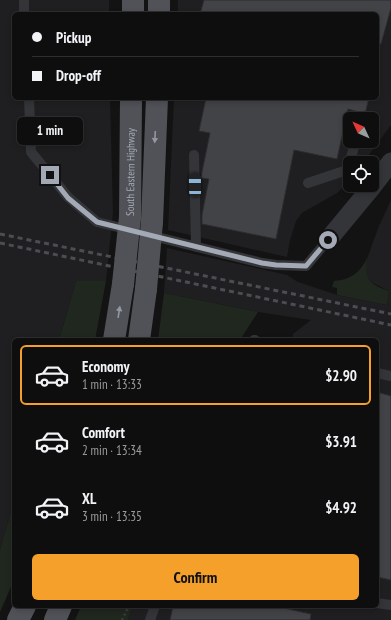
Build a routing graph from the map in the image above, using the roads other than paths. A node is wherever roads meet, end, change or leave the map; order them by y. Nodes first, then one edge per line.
1 (24, 0) edge
2 (133, 0) edge
3 (159, 0) edge
4 (24, 12) edge
5 (133, 12) edge
6 (159, 12) edge
7 (29, 100) edge
8 (131, 100) edge
9 (157, 100) edge
10 (194, 155) dead end
11 (391, 162) edge
12 (343, 172) edge
13 (379, 175) edge
14 (308, 183) dead end
15 (364, 192) edge
16 (328, 240) joint
17 (196, 246) junction
18 (114, 338) edge
19 (139, 338) edge
20 (379, 373) edge
21 (391, 376) edge
22 (379, 603) edge
23 (391, 606) edge
24 (24, 608) edge
25 (60, 608) edge
26 (154, 608) edge
27 (18, 620) edge
28 (55, 620) edge
29 (150, 620) edge

1 - 4 lane
2 - 5 main road
3 - 6 main road
7 - 17 lane
18 -> 8 main road, South Eastern Highway, bridge
9 -> 19 main road, South Eastern Highway, bridge
10 - 17 lane
11 - 13 street
12 - 14 lane
15 - 16 street
16 - 17 lane
20 - 21 lane
22 - 23 lane
24 - 27 main road
25 - 28 main road
26 - 29 lane

